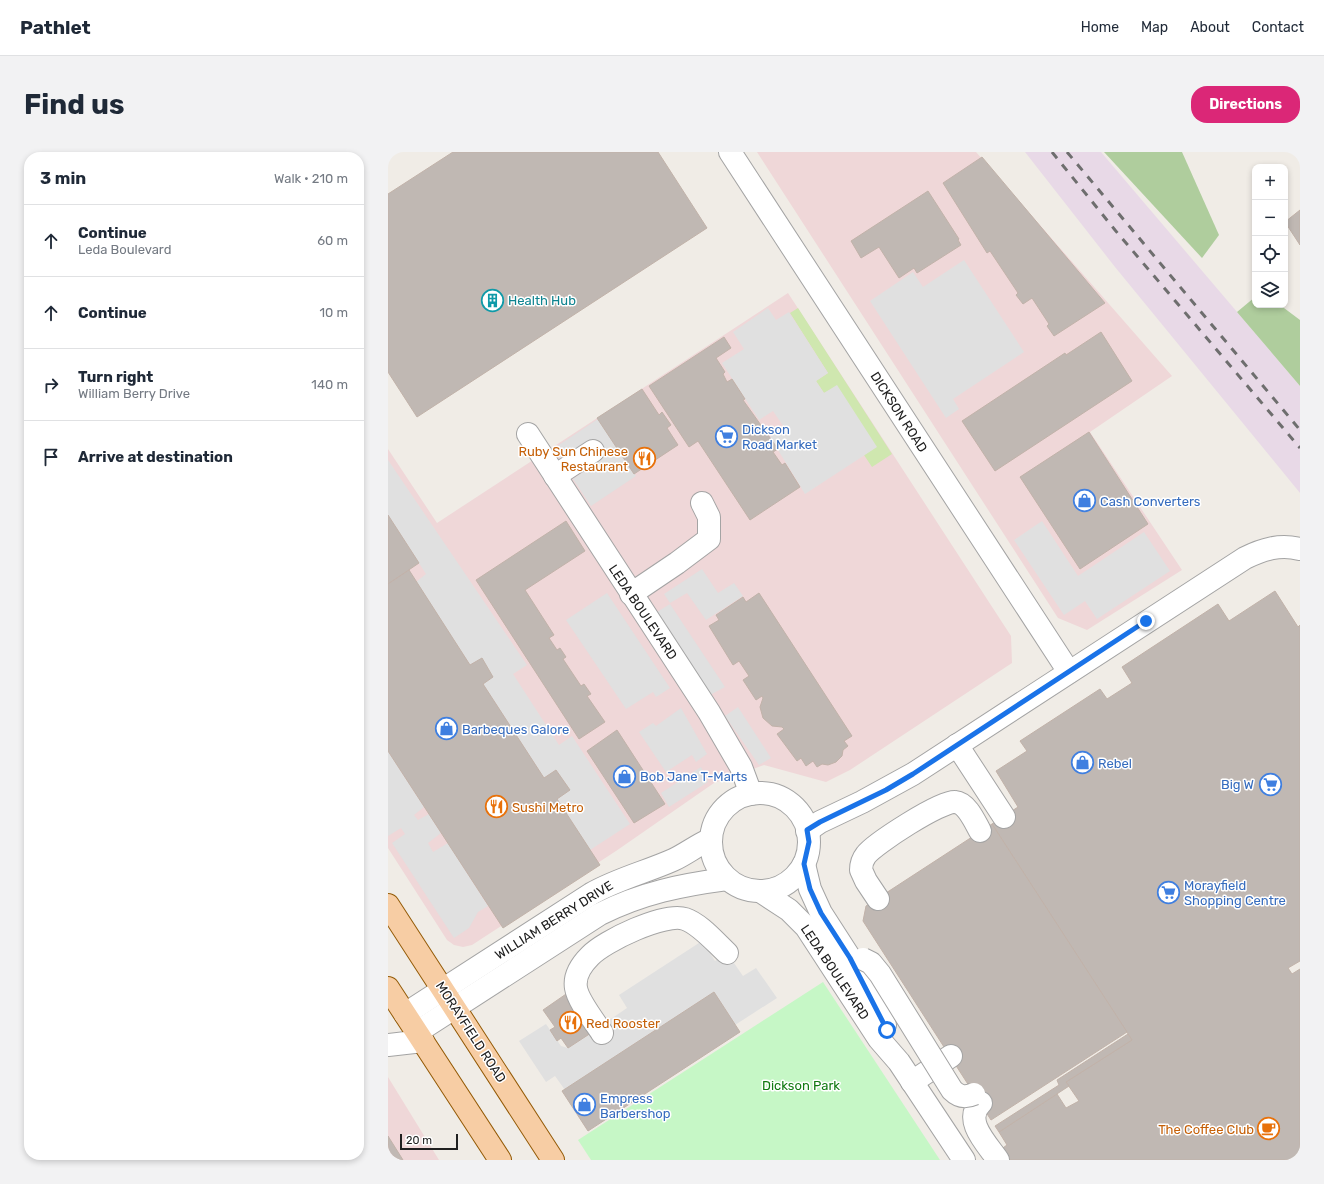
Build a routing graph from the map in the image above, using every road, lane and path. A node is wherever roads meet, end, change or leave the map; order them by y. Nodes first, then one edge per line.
1 (730, 152) edge
2 (528, 434) dead end
3 (593, 451) dead end
4 (555, 476) junction
5 (702, 503) dead end
6 (1300, 549) edge
7 (631, 594) junction
8 (1069, 672) junction
9 (957, 745) junction
10 (751, 794) junction
11 (1004, 817) dead end
12 (807, 830) junction
13 (980, 832) dead end
14 (710, 839) junction
15 (804, 864) junction
16 (727, 879) junction
17 (760, 891) junction
18 (878, 899) dead end
19 (388, 905) edge
20 (828, 926) junction
21 (821, 951) junction
22 (727, 953) dead end
23 (856, 959) junction
24 (388, 988) edge
25 (443, 989) junction
26 (455, 1008) junction
27 (405, 1014) junction
28 (602, 1033) dead end
29 (420, 1037) junction
30 (388, 1046) edge
31 (951, 1056) dead end
32 (899, 1062) junction
33 (912, 1082) junction
34 (500, 1160) edge
35 (553, 1160) edge
36 (964, 1160) edge
37 (998, 1160) edge

1 - 8 street, DICKSON ROAD
2 - 4 street, LEDA BOULEVARD
3 - 4 street
4 - 7 street, LEDA BOULEVARD
5 - 7 street
6 - 8 street
7 - 10 street, LEDA BOULEVARD
8 - 9 street
9 - 11 street
9 - 12 street
10 - 12 street
10 - 14 street
12 - 15 street
13 - 18 street
14 - 16 street
14 - 25 street, WILLIAM BERRY DRIVE
15 - 17 street
15 - 20 street, LEDA BOULEVARD
16 - 17 street
16 - 26 street, WILLIAM BERRY DRIVE
17 - 21 street, LEDA BOULEVARD
19 - 25 main road, MORAYFIELD ROAD
20 - 21 street
20 - 23 street, LEDA BOULEVARD
21 - 32 street, LEDA BOULEVARD
22 - 28 street
23 - 32 street, LEDA BOULEVARD
23 - 37 street, bridge
24 - 27 main road
25 - 26 main road, MORAYFIELD ROAD
25 - 27 street, WILLIAM BERRY DRIVE
26 - 29 street, WILLIAM BERRY DRIVE
26 - 35 main road, MORAYFIELD ROAD
27 - 29 main road
29 - 30 street
29 - 34 main road
31 - 33 street
32 - 33 street, LEDA BOULEVARD
33 - 36 street, LEDA BOULEVARD

